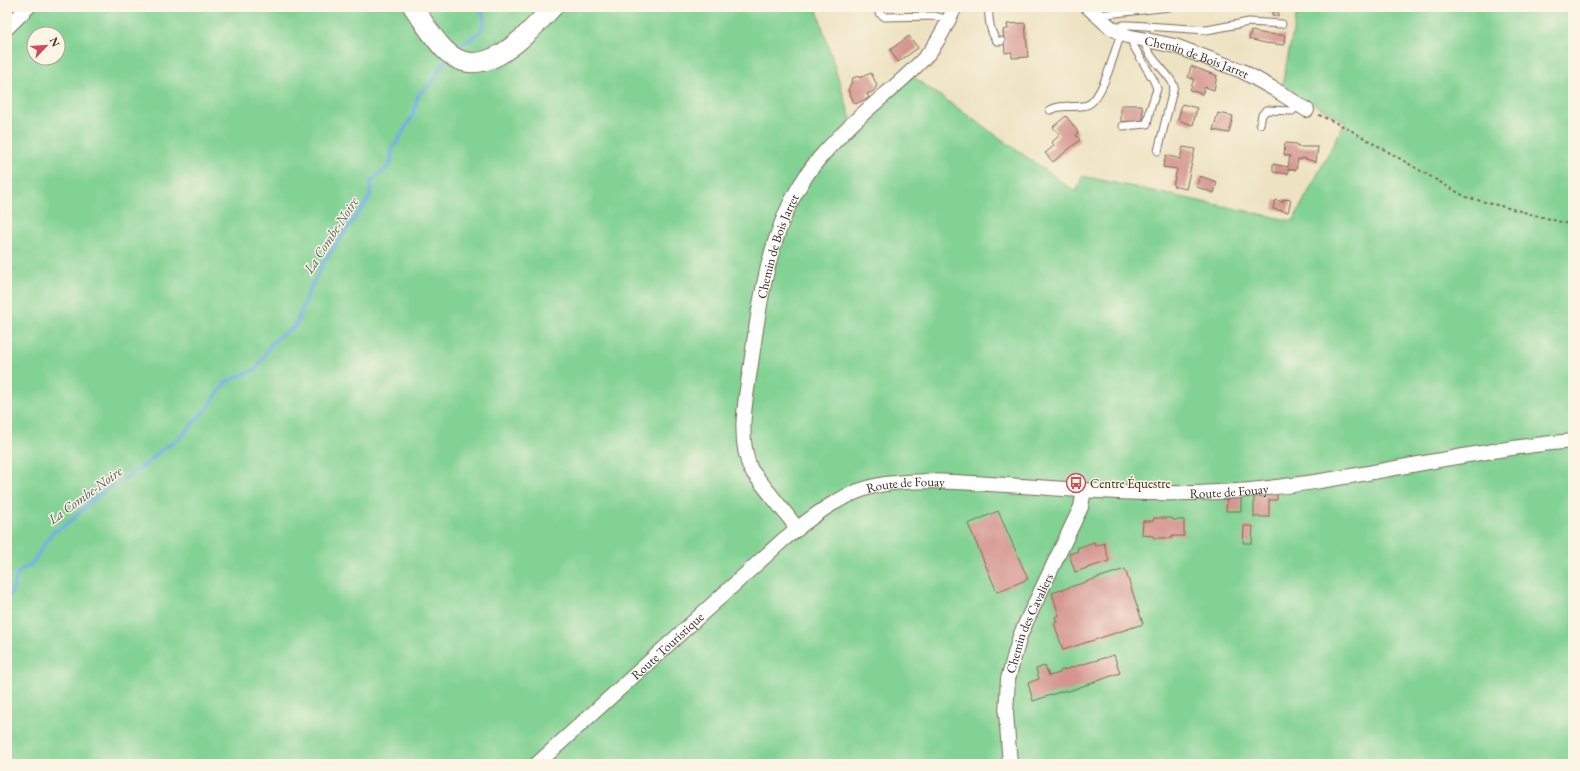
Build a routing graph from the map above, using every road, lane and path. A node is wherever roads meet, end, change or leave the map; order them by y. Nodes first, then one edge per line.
1 (28, 7) edge
2 (413, 7) edge
3 (553, 7) edge
4 (878, 7) edge
5 (955, 7) edge
6 (989, 7) edge
7 (1170, 7) edge
8 (1092, 11) edge
9 (949, 20) junction
10 (1282, 24) dead end
11 (7, 28) edge
12 (1129, 35) junction
13 (1001, 41) dead end
14 (1303, 108) junction
15 (1050, 110) dead end
16 (1260, 124) dead end
17 (1123, 126) dead end
18 (1158, 151) dead end
19 (1573, 225) edge
20 (1573, 441) edge
21 (1084, 490) junction
22 (798, 528) junction
23 (537, 764) edge
24 (1010, 764) edge

1 - 11 street
2 - 3 main road
4 - 9 lane
5 - 9 street, Chemin de Bois Jarret
6 - 13 lane
7 - 8 lane
8 - 12 street, Chemin de Bois Jarret
9 - 22 street, Chemin de Bois Jarret
10 - 12 lane
12 - 14 street, Chemin de Bois Jarret
12 - 15 lane
12 - 17 lane
12 - 18 lane
14 - 16 lane
14 - 19 path
20 - 21 street, Route de Fouay
21 - 22 street, Route de Fouay
21 - 24 street, Chemin des Cavaliers
22 - 23 street, Route Touristique

